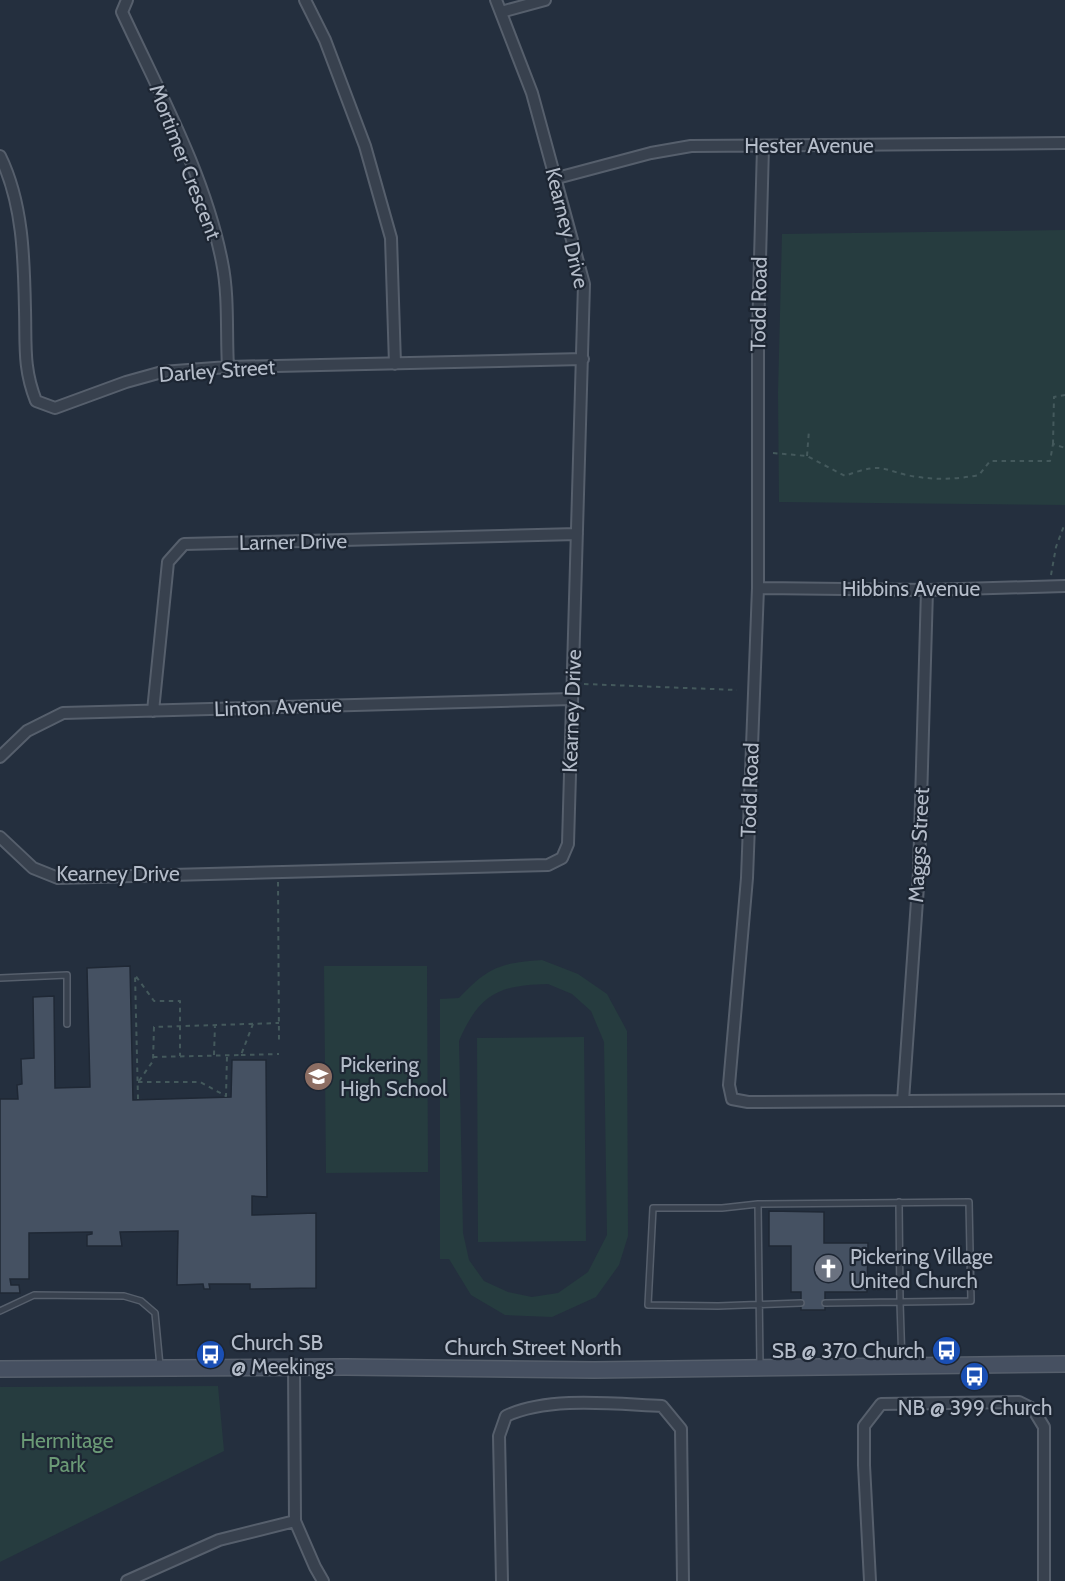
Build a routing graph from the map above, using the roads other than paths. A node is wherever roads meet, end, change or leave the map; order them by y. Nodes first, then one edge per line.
1 (127, 0) edge
2 (305, 0) edge
3 (496, 0) edge
4 (545, 0) edge
5 (501, 12) junction
6 (1065, 143) edge
7 (763, 146) junction
8 (0, 156) edge
9 (557, 178) junction
10 (583, 359) junction
11 (395, 364) junction
12 (228, 368) junction
13 (577, 534) junction
14 (1065, 586) edge
15 (758, 588) junction
16 (927, 590) junction
17 (572, 699) junction
18 (153, 711) junction
19 (0, 757) edge
20 (0, 837) edge
21 (0, 978) edge
22 (67, 1024) dead end
23 (1065, 1100) edge
24 (903, 1101) junction
25 (899, 1202) junction
26 (758, 1204) junction
27 (900, 1302) junction
28 (801, 1303) dead end
29 (825, 1303) dead end
30 (757, 1305) junction
31 (0, 1311) edge
32 (1065, 1364) edge
33 (902, 1366) junction
34 (160, 1367) junction
35 (294, 1367) junction
36 (760, 1368) junction
37 (0, 1369) edge
38 (296, 1521) junction
39 (127, 1581) edge
40 (323, 1581) edge
41 (502, 1581) edge
42 (683, 1581) edge
43 (870, 1581) edge
44 (1044, 1581) edge

1 - 12 street, Mortimer Crescent
2 - 11 street
3 - 5 street, Kearney Drive
4 - 5 street
5 - 9 street, Kearney Drive
6 - 7 street, Hester Avenue
7 - 9 street, Hester Avenue
7 - 15 street, Todd Road
8 - 12 street, Darley Street
9 - 10 street, Kearney Drive
10 - 11 street, Darley Street
10 - 13 street, Kearney Drive
11 - 12 street, Darley Street
13 - 17 street, Kearney Drive
13 - 18 street, Larner Drive
14 - 16 street, Hibbins Avenue
15 - 16 street, Hibbins Avenue
15 - 24 street, Todd Road
16 - 24 street, Maggs Street
17 - 18 street, Linton Avenue
17 - 20 street, Kearney Drive
18 - 19 street, Linton Avenue
21 - 22 lane
23 - 24 street, Todd Road
25 - 26 lane
25 - 27 lane
25 - 27 lane
26 - 30 lane
26 - 30 lane
27 - 29 lane
27 - 33 lane
28 - 30 lane
30 - 36 lane
31 - 34 lane
32 - 33 street, Church Street North
33 - 36 street, Church Street North
34 - 35 street, Church Street North
34 - 37 street, Church Street North
35 - 36 street, Church Street North
35 - 38 street
38 - 39 street
38 - 40 street
41 - 42 street
43 - 44 street

